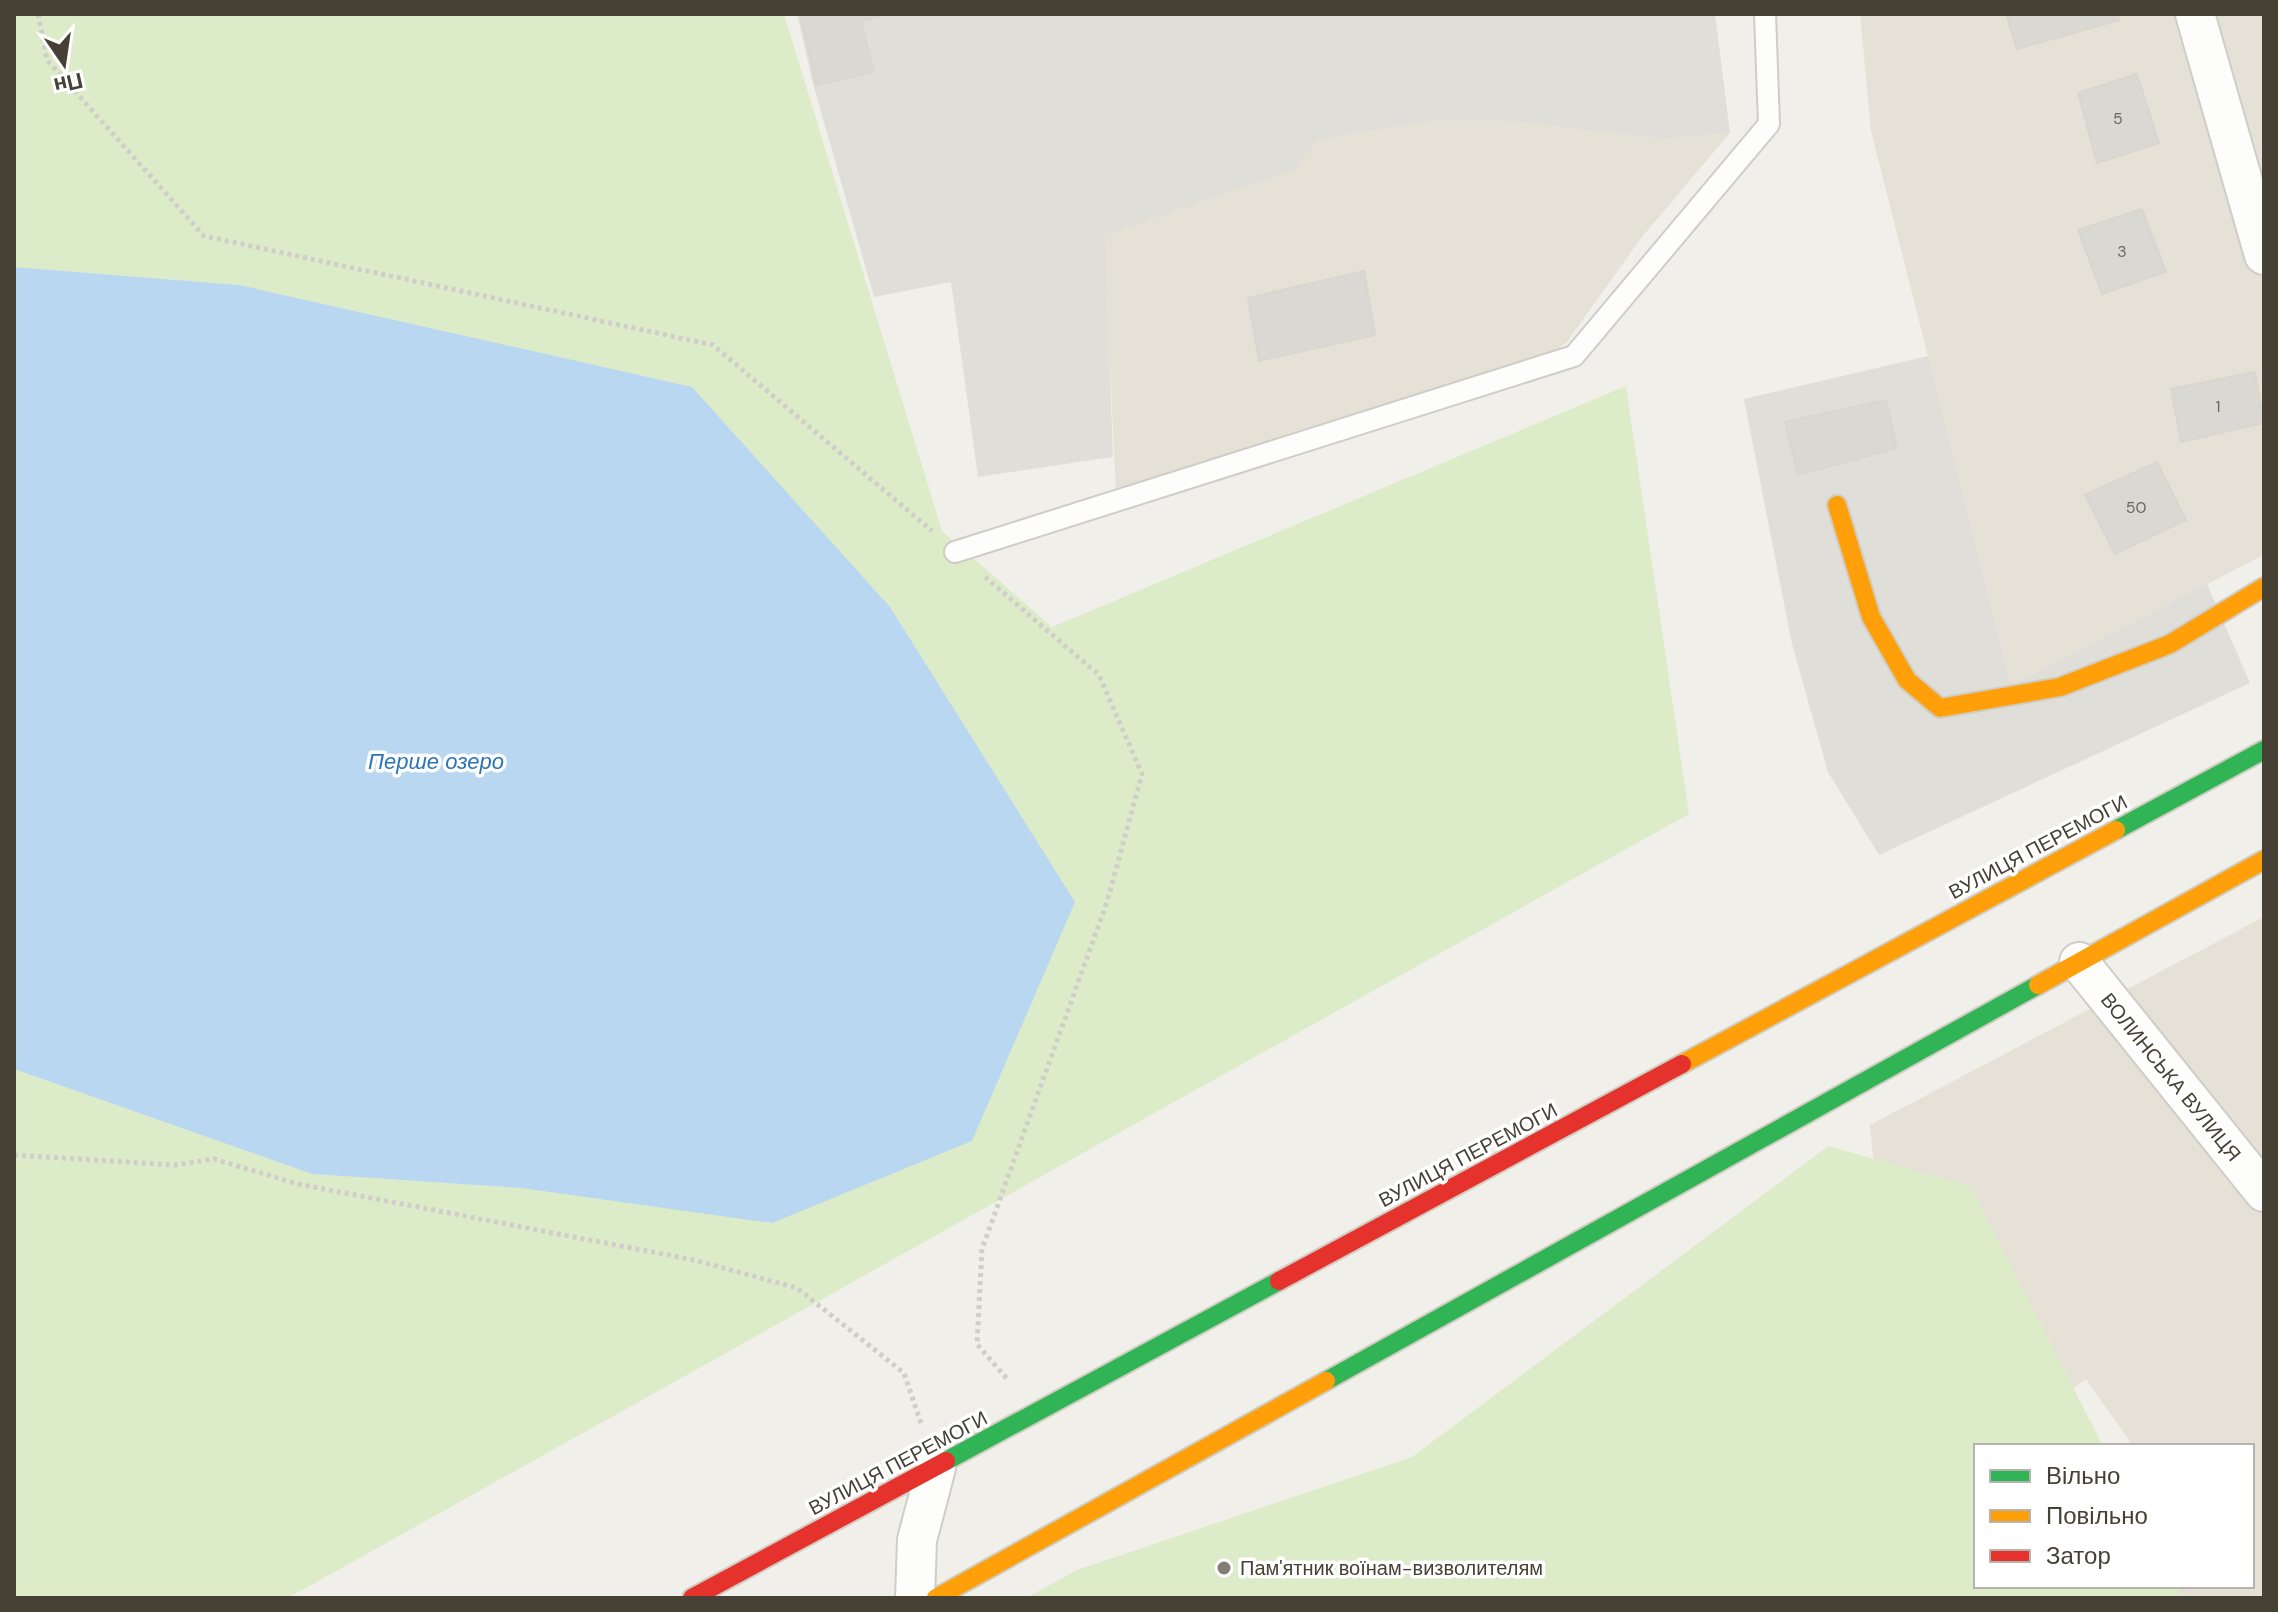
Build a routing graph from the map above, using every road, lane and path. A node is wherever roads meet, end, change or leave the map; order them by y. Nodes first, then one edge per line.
1 (38, 14) edge
2 (1765, 14) edge
3 (2195, 14) edge
4 (2264, 255) edge
5 (1837, 505) dead end
6 (955, 552) junction
7 (2264, 587) edge
8 (2264, 750) edge
9 (2264, 860) edge
10 (2079, 962) junction
11 (14, 1155) edge
12 (2264, 1192) edge
13 (1036, 1414) junction
14 (936, 1468) junction
15 (692, 1598) edge
16 (915, 1598) edge
17 (936, 1598) edge

1 - 6 path
2 - 6 lane
3 - 4 street
5 - 7 street
6 - 13 path
8 - 13 street, ВУЛИЦЯ ПЕРЕМОГИ
9 - 10 street
10 - 12 street, ВОЛИНСЬКА ВУЛИЦЯ
10 - 17 street
11 - 14 path
13 - 14 street, ВУЛИЦЯ ПЕРЕМОГИ
14 - 15 street, ВУЛИЦЯ ПЕРЕМОГИ
14 - 16 street

